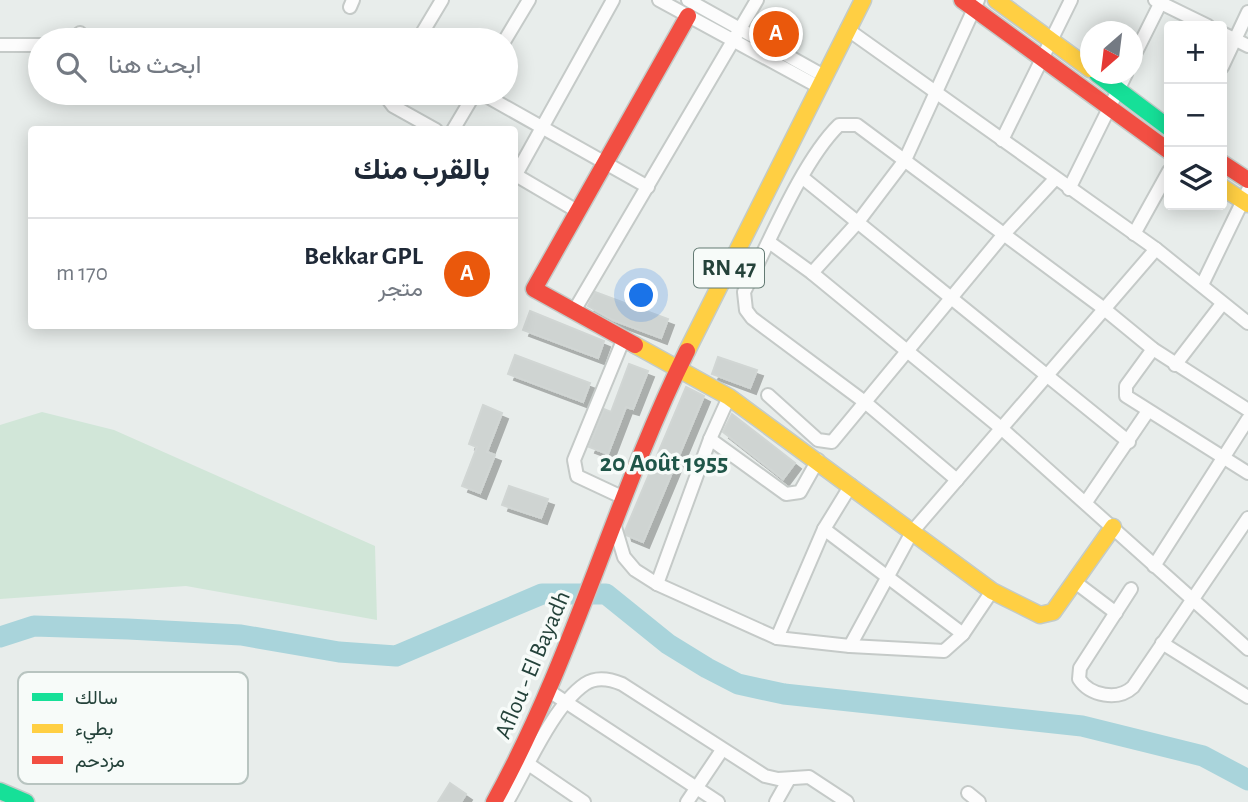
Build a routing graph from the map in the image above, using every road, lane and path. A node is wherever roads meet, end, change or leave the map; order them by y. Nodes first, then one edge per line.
1 (442, 0) edge
2 (529, 0) edge
3 (613, 0) edge
4 (659, 0) edge
5 (757, 0) edge
6 (863, 0) edge
7 (996, 0) edge
8 (1070, 0) edge
9 (1159, 1) edge
10 (971, 3) edge
11 (693, 5) edge
12 (1248, 12) edge
13 (1198, 21) edge
14 (425, 28) edge
15 (512, 28) edge
16 (740, 28) junction
17 (847, 29) junction
18 (1143, 36) edge
19 (1227, 36) edge
20 (1051, 39) junction
21 (732, 40) junction
22 (1235, 40) junction
23 (0, 45) edge
24 (28, 45) edge
25 (1248, 46) edge
26 (1043, 56) junction
27 (1227, 57) edge
28 (1080, 61) edge
29 (821, 81) junction
30 (1110, 84) edge
31 (1121, 84) edge
32 (1118, 90) junction
33 (937, 95) junction
34 (392, 105) edge
35 (468, 105) edge
36 (502, 105) edge
37 (1110, 106) junction
38 (1164, 124) edge
39 (429, 126) edge
40 (455, 126) edge
41 (543, 128) junction
42 (1002, 140) junction
43 (1164, 147) edge
44 (905, 160) junction
45 (605, 163) junction
46 (1227, 166) edge
47 (518, 171) edge
48 (518, 178) edge
49 (803, 178) junction
50 (1055, 179) junction
51 (1164, 180) edge
52 (1248, 180) edge
53 (648, 187) junction
54 (1069, 189) junction
55 (1227, 189) edge
56 (1247, 199) edge
57 (577, 211) junction
58 (858, 222) junction
59 (1004, 234) junction
60 (1134, 234) junction
61 (769, 242) junction
62 (1156, 249) junction
63 (812, 273) junction
64 (1202, 285) junction
65 (950, 299) junction
66 (1222, 304) junction
67 (1103, 308) junction
68 (573, 311) junction
69 (1248, 323) edge
70 (624, 338) junction
71 (907, 349) junction
72 (1153, 349) junction
73 (1175, 365) junction
74 (679, 368) junction
75 (1045, 374) junction
76 (768, 396) dead end
77 (729, 397) junction
78 (866, 403) junction
79 (1248, 410) edge
80 (1148, 411) junction
81 (1248, 419) edge
82 (1000, 428) junction
83 (710, 439) junction
84 (1129, 442) junction
85 (1225, 457) junction
86 (818, 460) junction
87 (1248, 473) edge
88 (957, 480) junction
89 (851, 485) junction
90 (624, 498) junction
91 (1086, 502) junction
92 (1248, 518) edge
93 (614, 523) junction
94 (1113, 527) junction
95 (824, 529) junction
96 (912, 532) junction
97 (1154, 566) junction
98 (887, 575) junction
99 (1075, 582) junction
100 (657, 584) junction
101 (1131, 589) dead end
102 (992, 591) junction
103 (1190, 600) junction
104 (1116, 613) junction
105 (963, 634) junction
106 (777, 638) junction
107 (1245, 641) edge
108 (1162, 643) junction
109 (850, 646) junction
110 (549, 691) junction
111 (1248, 697) edge
112 (567, 703) junction
113 (722, 750) junction
114 (524, 760) junction
115 (789, 779) junction
116 (697, 789) junction
117 (968, 793) dead end
118 (494, 802) edge
119 (507, 802) edge
120 (584, 802) edge
121 (687, 802) edge
122 (718, 802) edge
123 (776, 802) edge
124 (847, 802) edge
125 (979, 802) edge

1 - 14 street
2 - 15 street
3 - 41 street
4 - 11 street
5 - 16 street
6 - 17 main road, RN 47
7 - 20 main road
8 - 20 street
9 - 13 street
9 - 18 street
10 - 26 main road
10 - 33 street
11 - 16 street
11 - 21 street
11 - 45 main road
12 - 22 street
16 - 21 street
16 - 29 street
17 - 29 main road, RN 47
17 - 33 street
19 - 22 street
20 - 26 street
20 - 28 main road
21 - 29 street
21 - 53 street
22 - 25 street
22 - 27 street
23 - 24 street
26 - 37 main road
26 - 42 street
29 - 74 main road, RN 47
30 - 32 main road
31 - 32 street
32 - 37 street
32 - 38 main road
33 - 42 street
33 - 44 street
34 - 39 street
35 - 40 street
36 - 41 street
37 - 43 main road
37 - 54 street
41 - 45 street
41 - 47 street
42 - 50 street
44 - 49 street
44 - 58 street
44 - 59 street
45 - 53 street
45 - 57 main road
46 - 52 main road
48 - 57 street
49 - 58 street
49 - 61 street
50 - 54 street
50 - 59 street
51 - 60 street
53 - 68 street
54 - 60 street
55 - 56 main road
56 - 64 street
57 - 68 main road
58 - 63 street
58 - 65 street
59 - 65 street
59 - 67 street
60 - 62 street
61 - 63 street
61 - 78 street
62 - 64 street
62 - 67 street
63 - 71 street
64 - 66 street
65 - 71 street
65 - 75 street
66 - 69 street
66 - 73 street
67 - 72 street
67 - 75 street
68 - 70 main road
70 - 74 main road
70 - 90 street
71 - 78 street
71 - 82 street
72 - 73 street
72 - 80 street
73 - 79 street
74 - 77 main road
74 - 90 main road, RN 47
75 - 82 street
75 - 84 street
76 - 78 street
77 - 83 street
77 - 86 main road
78 - 88 street
80 - 84 street
80 - 85 street
81 - 85 street
82 - 88 street
82 - 91 street
83 - 86 street
83 - 100 street
84 - 91 street
85 - 87 street
85 - 97 street
86 - 89 main road
88 - 96 street
89 - 95 street
89 - 96 main road
90 - 93 main road, RN 47
91 - 94 street
92 - 103 street
93 - 100 street
93 - 110 main road, Aflou - El Bayadh / RN 47
94 - 97 street
94 - 99 main road
95 - 98 street
95 - 106 street
96 - 98 street
96 - 102 main road
97 - 103 street
98 - 105 street
98 - 109 street
99 - 102 main road
99 - 104 street
100 - 106 street
101 - 104 street
102 - 105 street
103 - 107 street
103 - 108 street
104 - 108 street
105 - 109 street
106 - 109 street
108 - 111 street
110 - 112 street
110 - 114 main road, Aflou - El Bayadh / RN 47
112 - 113 street
112 - 114 street
112 - 116 street
113 - 115 street
113 - 116 street
114 - 118 main road, Aflou - El Bayadh / RN 47
114 - 119 street
114 - 120 street
115 - 123 street
115 - 124 street
116 - 121 street
116 - 122 street
117 - 125 street

